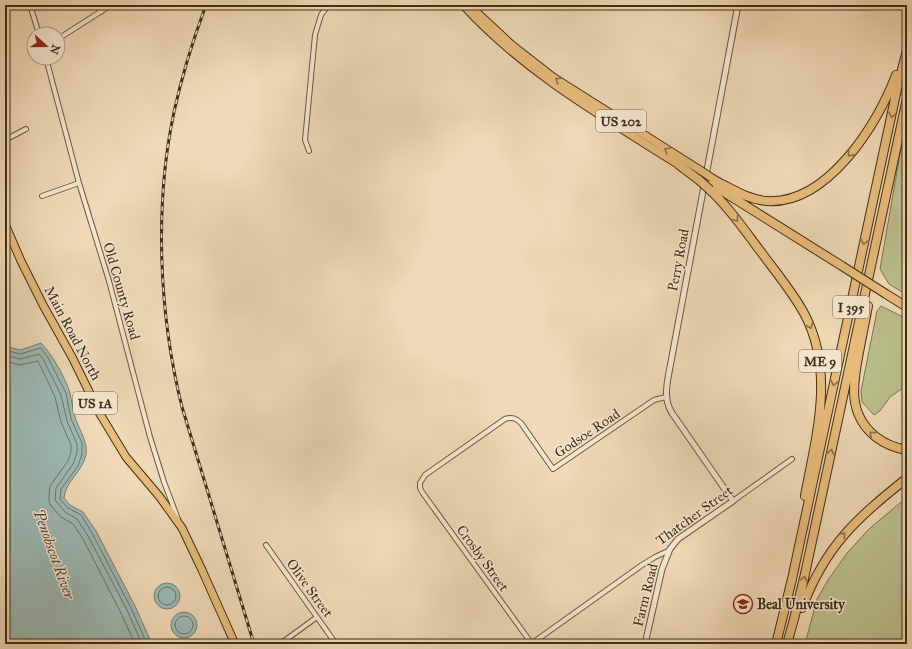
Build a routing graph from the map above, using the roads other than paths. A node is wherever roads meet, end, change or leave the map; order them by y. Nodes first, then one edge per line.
1 (30, 5) edge
2 (97, 5) edge
3 (111, 5) edge
4 (328, 5) edge
5 (462, 5) edge
6 (469, 5) edge
7 (738, 5) edge
8 (101, 12) junction
9 (37, 26) edge
10 (66, 34) edge
11 (907, 46) edge
12 (907, 50) edge
13 (48, 66) edge
14 (907, 98) edge
15 (26, 129) dead end
16 (5, 140) edge
17 (309, 151) dead end
18 (679, 165) joint
19 (700, 176) junction
20 (79, 183) junction
21 (711, 184) junction
22 (724, 185) junction
23 (42, 196) dead end
24 (5, 224) edge
25 (878, 233) junction
26 (842, 263) junction
27 (886, 291) junction
28 (907, 302) edge
29 (907, 307) edge
30 (666, 397) junction
31 (907, 450) edge
32 (792, 460) dead end
33 (907, 478) edge
34 (420, 483) joint
35 (732, 501) junction
36 (182, 528) junction
37 (266, 546) dead end
38 (668, 552) junction
39 (795, 564) junction
40 (317, 617) junction
41 (235, 644) edge
42 (280, 644) edge
43 (336, 644) edge
44 (532, 644) edge
45 (645, 644) edge
46 (776, 644) edge
47 (787, 644) edge

1 - 9 street
2 - 8 street
3 - 8 street
4 - 17 street
5 - 18 main road, US 202
19 -> 6 main road, US 202
7 - 30 street, Perry Road
8 - 10 street
11 -> 22 highway
12 -> 39 highway, I 395
13 - 20 street, Old County Road
14 - 25 highway, I 395
15 - 16 street
18 - 19 highway, ME 9
19 - 21 highway, ME 9, bridge
19 - 21 main road, US 202, bridge
20 - 23 street
20 - 36 street, Old County Road
21 - 22 main road, US 202
21 - 26 highway
21 -> 39 highway, ME 9
22 - 26 highway
24 - 36 main road, Main Road North / US 1A
31 -> 25 highway
47 -> 25 highway, I 395
26 - 27 highway, bridge
27 - 28 highway
27 - 29 highway
30 - 34 street, Godsoe Road
30 - 35 street
32 - 35 street, Thatcher Street
47 -> 33 highway
34 - 44 street, Crosby Street
35 - 38 street, Thatcher Street
36 - 41 main road, Main Road North / US 1A
37 - 40 street, Olive Street
38 - 44 street, Thatcher Street
38 - 45 street, Farm Road
39 - 46 highway, I 395
40 - 42 street
40 - 43 street, Olive Street

